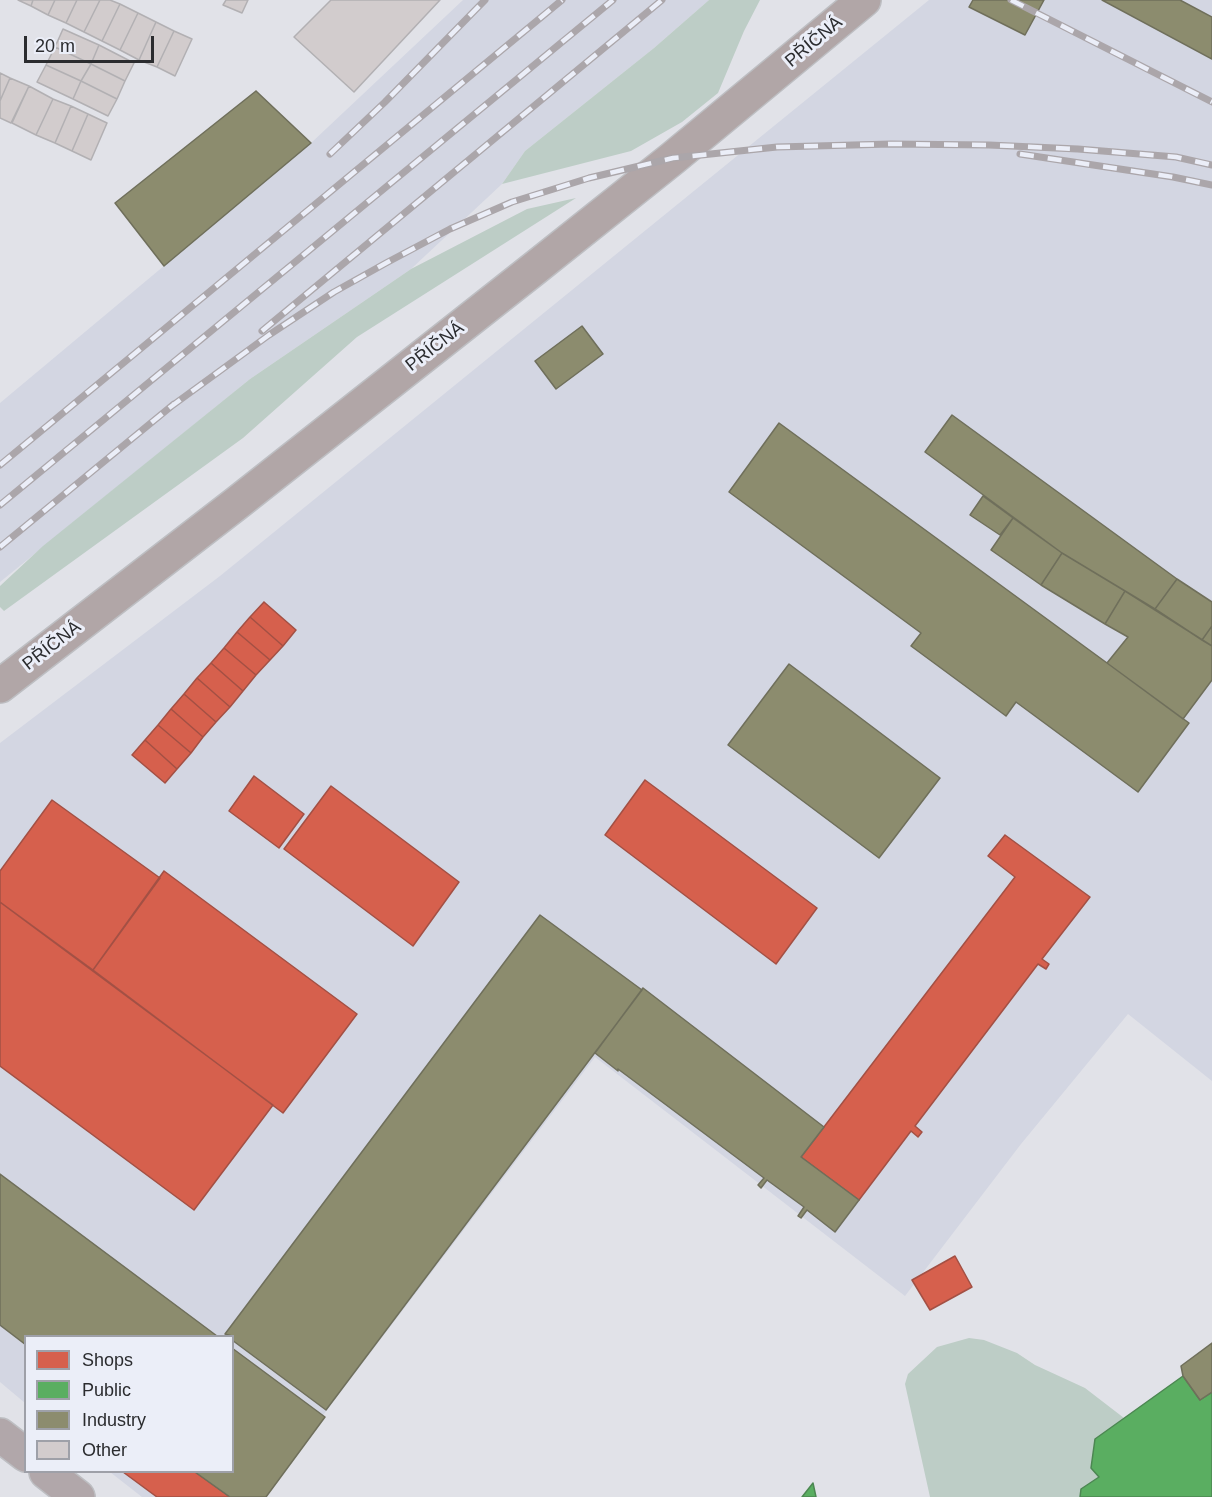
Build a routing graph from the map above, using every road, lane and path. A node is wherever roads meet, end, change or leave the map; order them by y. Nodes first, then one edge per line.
1 (864, 0) edge
2 (0, 686) edge
3 (0, 1435) edge
4 (24, 1453) edge
5 (47, 1473) edge
6 (78, 1497) edge

1 - 2 street, PŘÍČNÁ
3 - 4 main road
5 - 6 main road

